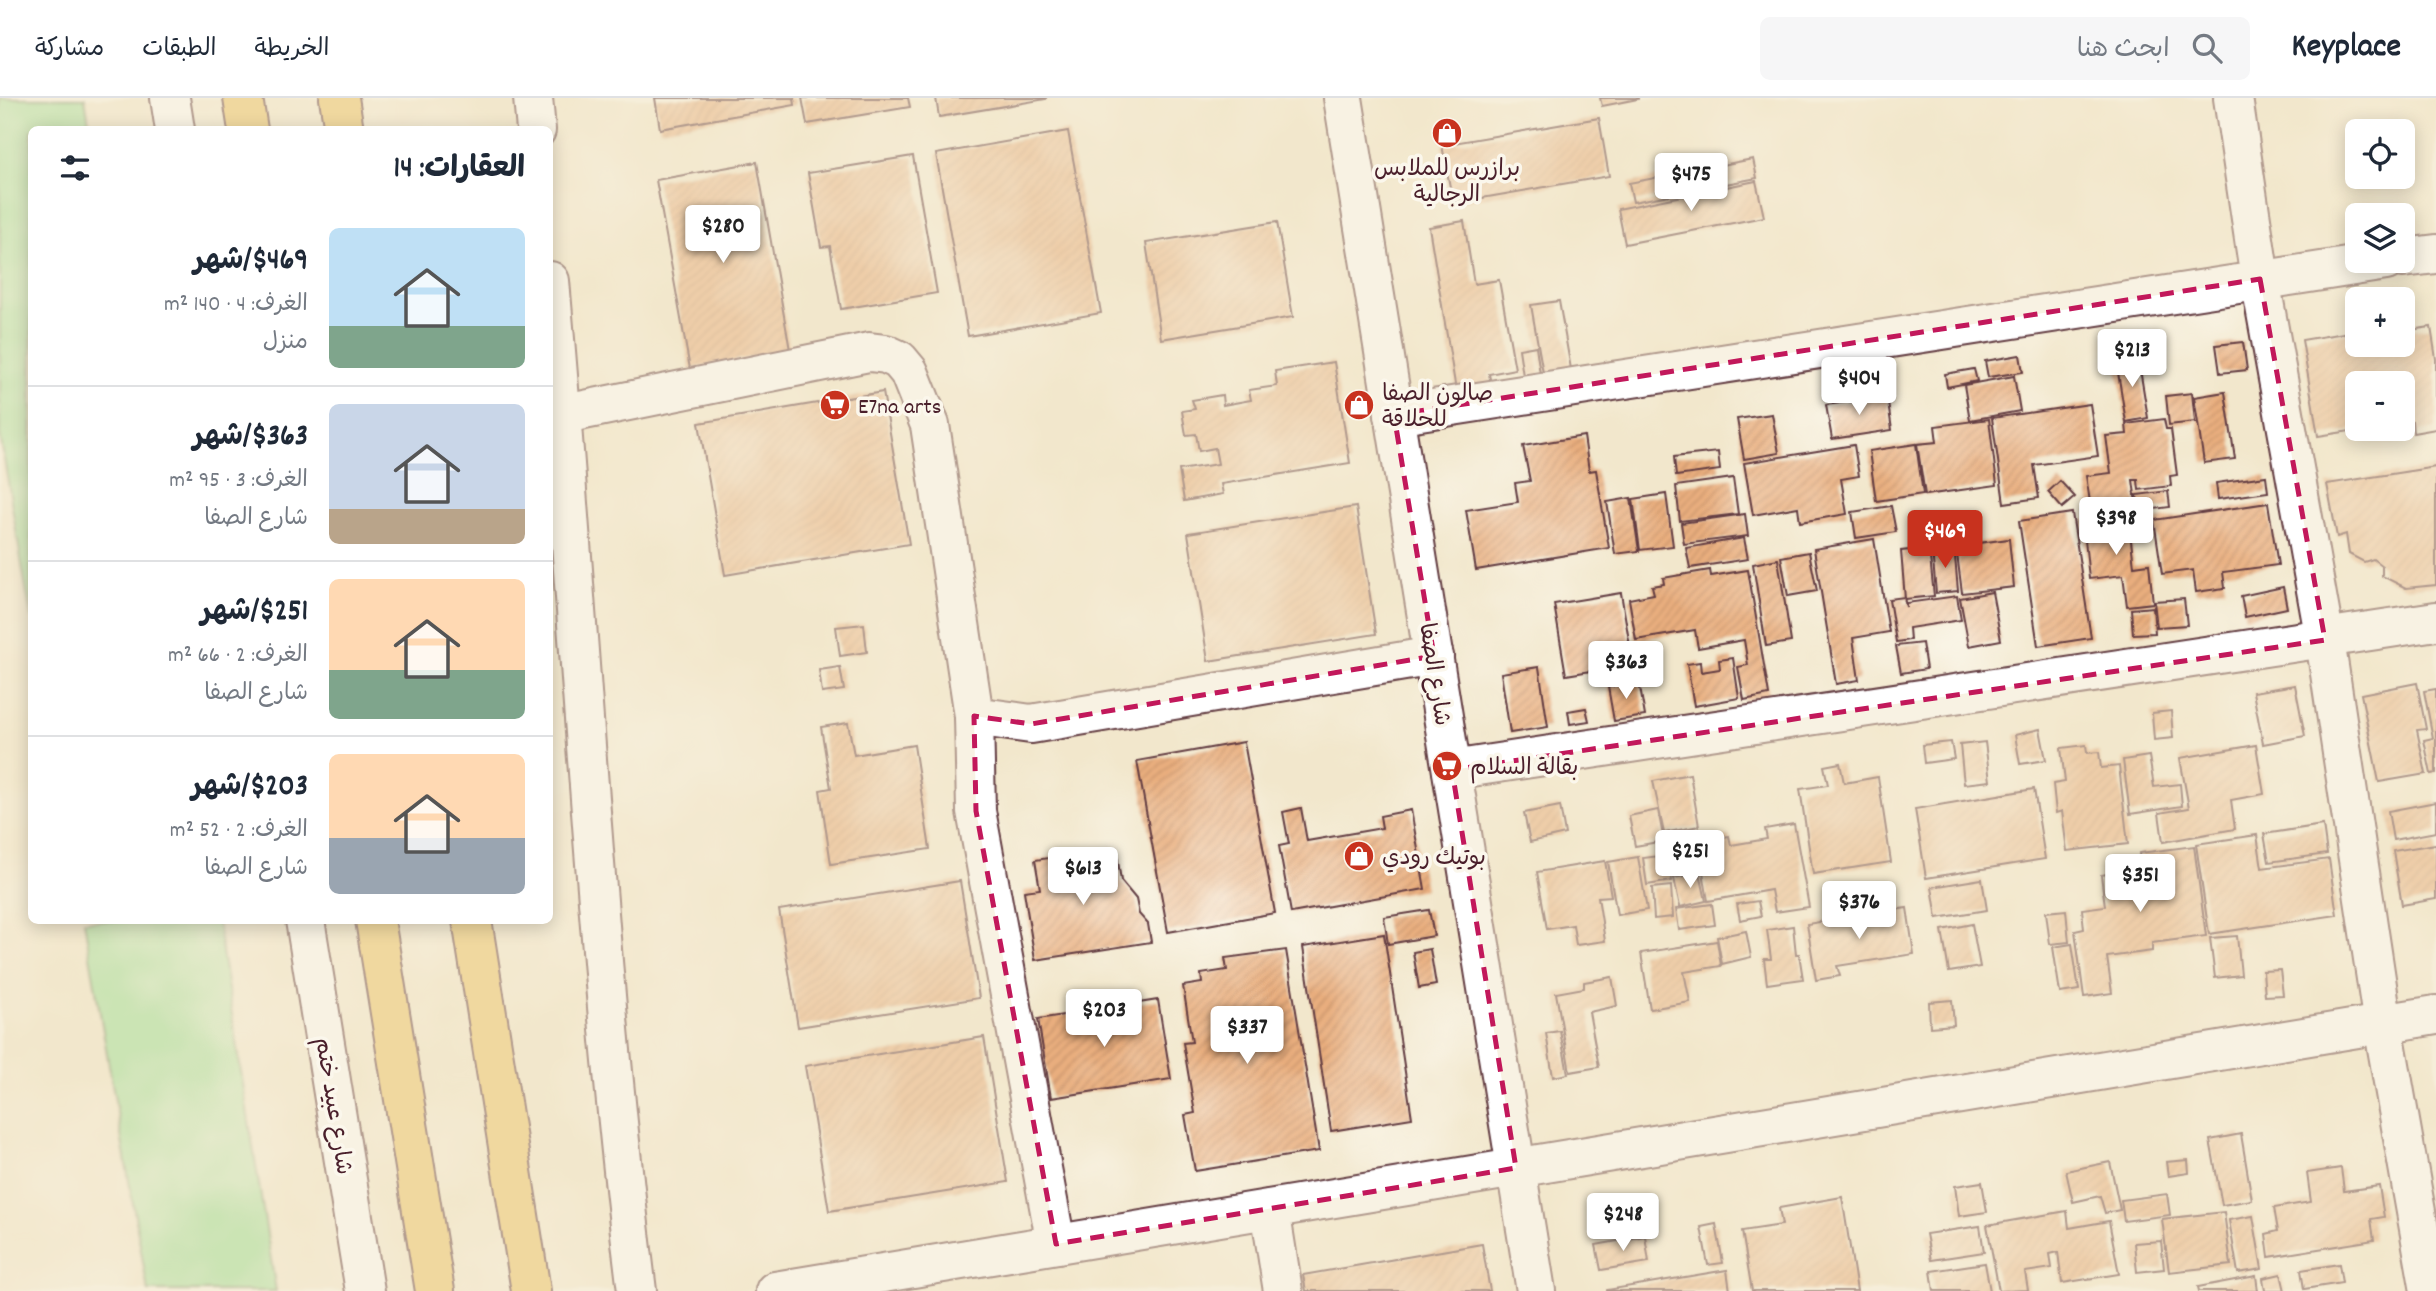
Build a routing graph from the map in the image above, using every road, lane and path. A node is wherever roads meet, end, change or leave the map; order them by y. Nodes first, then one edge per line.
1 (170, 98) edge
2 (243, 98) edge
3 (339, 98) edge
4 (533, 98) edge
5 (1343, 98) edge
6 (2233, 98) edge
7 (174, 126) edge
8 (247, 126) edge
9 (343, 126) edge
10 (536, 126) edge
11 (2436, 254) edge
12 (2415, 257) edge
13 (2345, 267) edge
14 (2260, 279) junction
15 (553, 348) edge
16 (1394, 415) junction
17 (556, 416) edge
18 (2436, 621) edge
19 (2325, 640) junction
20 (1434, 656) junction
21 (974, 716) junction
22 (1452, 770) junction
23 (306, 924) edge
24 (376, 924) edge
25 (472, 924) edge
26 (2436, 1015) edge
27 (2383, 1025) junction
28 (1516, 1168) junction
29 (1270, 1209) junction
30 (1056, 1244) junction
31 (365, 1291) edge
32 (435, 1291) edge
33 (531, 1291) edge
34 (637, 1291) edge
35 (775, 1291) edge
36 (1283, 1291) edge
37 (1536, 1291) edge
38 (2430, 1291) edge

1 - 7 street
2 - 8 main road
3 - 9 main road
4 - 10 street
5 - 16 street, شارع الصفا
6 - 14 street
11 - 12 street
13 - 14 street
14 - 16 street
14 - 19 street
15 - 17 street
16 - 20 street, شارع الصفا
17 - 21 street
17 - 34 street
18 - 19 street
19 - 22 street
19 - 27 street
20 - 21 street
20 - 22 street, شارع الصفا
21 - 30 street
22 - 28 street, شارع الصفا
23 - 31 street, شارع عبيد ختم
24 - 32 main road
25 - 33 main road
26 - 27 street
27 - 28 street
27 - 38 street
28 - 29 street
28 - 37 street, شارع الصفا
29 - 30 street
29 - 36 street
30 - 35 street

